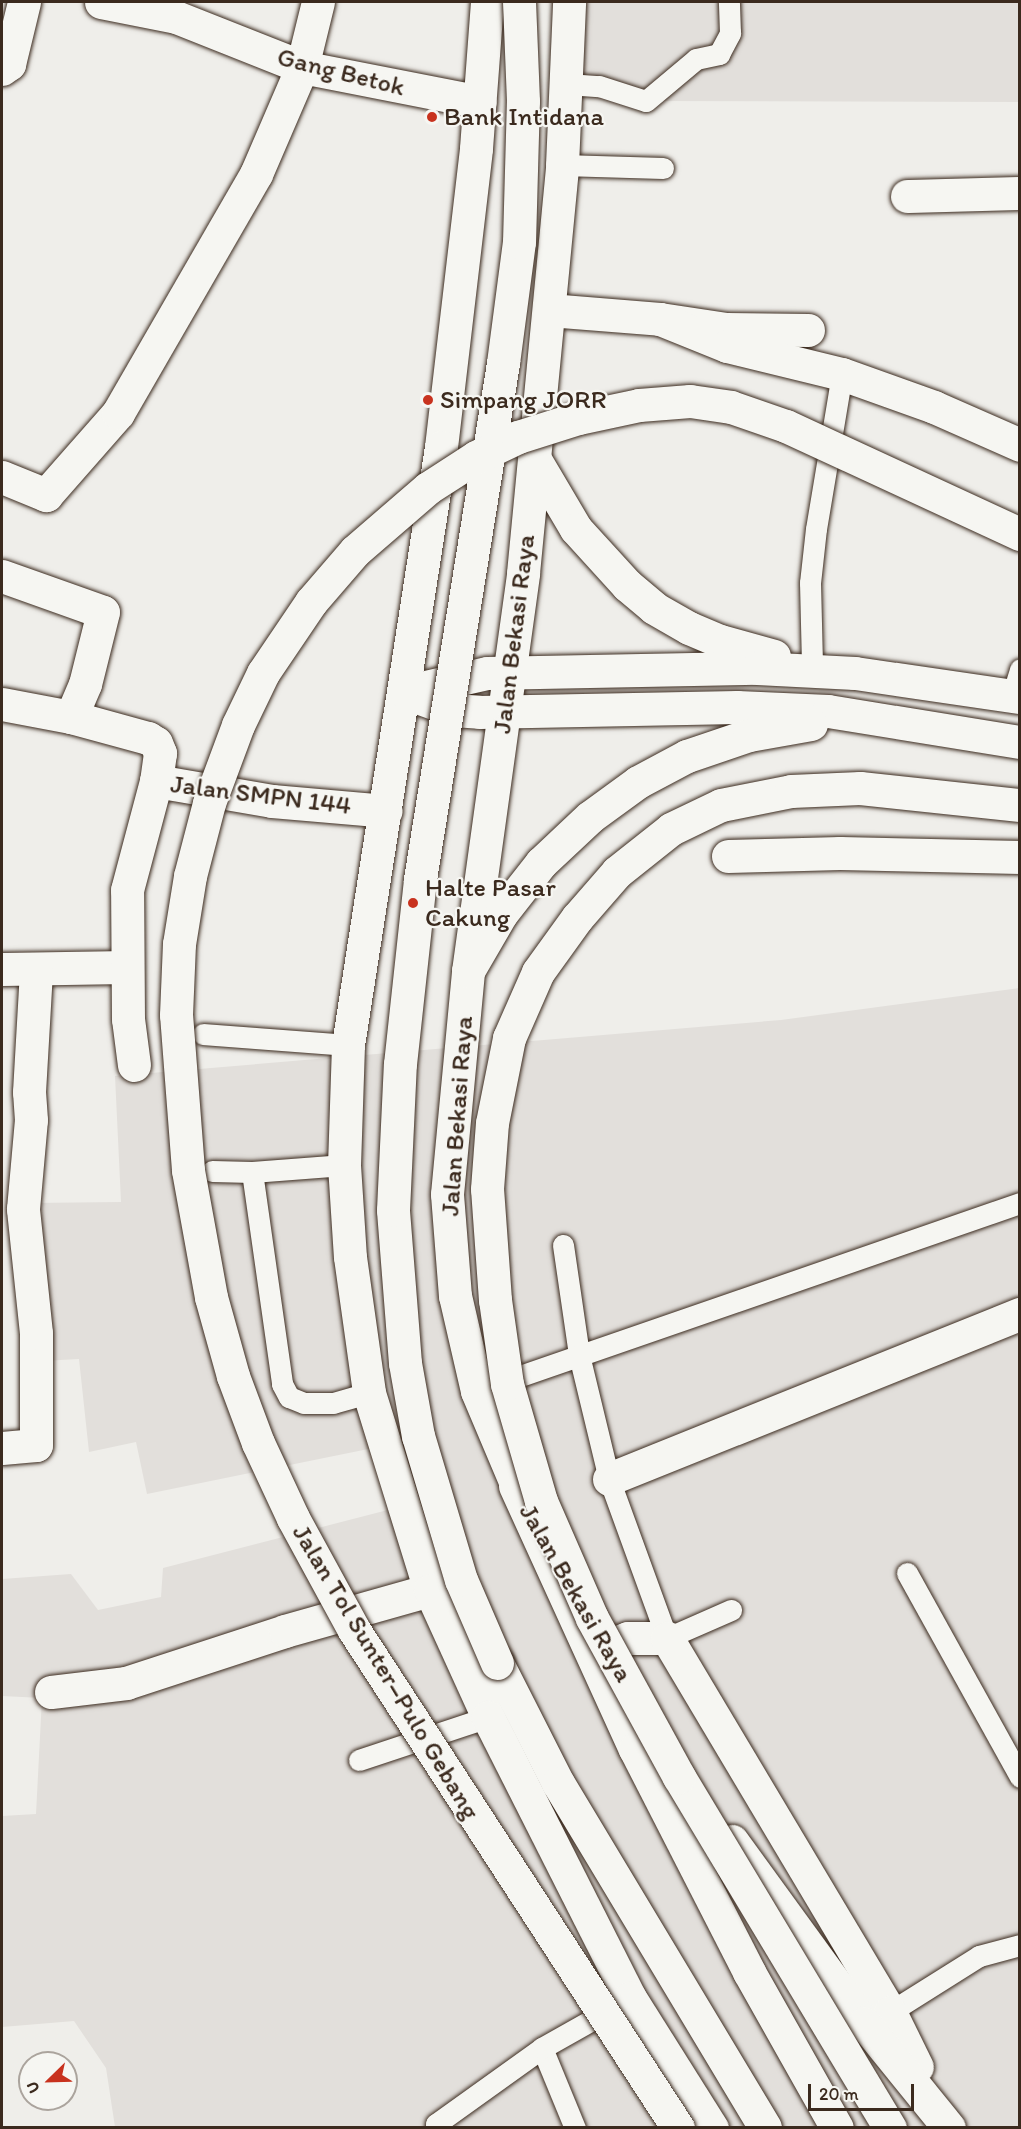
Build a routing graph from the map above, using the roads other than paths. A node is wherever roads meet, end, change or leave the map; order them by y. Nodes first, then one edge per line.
1 (24, 2) edge
2 (101, 2) edge
3 (318, 2) edge
4 (487, 2) edge
5 (519, 2) edge
6 (569, 2) edge
7 (729, 2) edge
8 (6, 62) edge
9 (302, 67) junction
10 (567, 84) junction
11 (480, 102) junction
12 (562, 165) junction
13 (663, 168) dead end
14 (1020, 193) edge
15 (906, 196) dead end
16 (549, 310) junction
17 (660, 319) junction
18 (808, 330) dead end
19 (843, 374) junction
20 (1020, 445) edge
21 (441, 447) junction
22 (534, 458) junction
23 (2, 477) edge
24 (1020, 534) edge
25 (2, 576) edge
26 (812, 664) junction
27 (511, 672) junction
28 (855, 673) junction
29 (1017, 687) edge
30 (406, 693) junction
31 (2, 704) edge
32 (504, 713) junction
33 (71, 717) junction
34 (891, 720) junction
35 (1020, 742) edge
36 (156, 781) junction
37 (1020, 805) edge
38 (386, 811) junction
39 (728, 856) dead end
40 (1020, 857) edge
41 (126, 967) junction
42 (2, 969) edge
43 (36, 969) junction
44 (468, 971) junction
45 (203, 1035) dead end
46 (348, 1046) junction
47 (134, 1065) dead end
48 (344, 1165) junction
49 (212, 1171) dead end
50 (252, 1172) junction
51 (1020, 1203) edge
52 (563, 1245) dead end
53 (1020, 1314) edge
54 (579, 1355) junction
55 (477, 1391) junction
56 (369, 1393) junction
57 (2, 1448) edge
58 (609, 1479) junction
59 (515, 1486) junction
60 (907, 1573) dead end
61 (430, 1590) junction
62 (732, 1610) dead end
63 (667, 1638) junction
64 (603, 1648) junction
65 (51, 1692) dead end
66 (488, 1716) junction
67 (359, 1760) dead end
68 (1020, 1777) edge
69 (1020, 1945) edge
70 (630, 1998) junction
71 (890, 2012) junction
72 (542, 2048) junction
73 (945, 2122) edge
74 (433, 2126) edge
75 (575, 2127) edge
76 (678, 2127) edge
77 (712, 2127) edge
78 (765, 2127) edge
79 (837, 2127) edge
80 (890, 2127) edge

1 - 8 main road
2 - 9 main road, Gang Betok
3 - 9 main road
4 - 11 main road
5 - 78 main road, bridge
6 - 10 main road, Jalan Bekasi Raya
7 - 10 lane
9 - 11 main road, Gang Betok
9 - 23 main road
10 - 12 main road, Jalan Bekasi Raya
11 - 21 main road
12 - 13 lane
12 - 16 main road, Jalan Bekasi Raya
14 - 15 main road
16 - 17 main road
16 - 22 main road, Jalan Bekasi Raya
17 - 18 main road
17 - 19 main road
19 - 20 main road
19 - 26 lane
21 - 22 main road
21 - 30 main road
22 - 26 main road
22 - 27 main road, Jalan Bekasi Raya
24 - 76 main road, Jalan Tol Sunter–Pulo Gebang, bridge
25 - 33 main road
26 - 28 main road
27 - 28 main road
27 - 30 main road
27 - 32 main road, Jalan Bekasi Raya
28 - 29 main road
30 - 32 main road
30 - 38 main road
31 - 33 main road, Jalan SMPN 144
32 - 34 main road
32 - 44 main road, Jalan Bekasi Raya
33 - 36 main road, Jalan SMPN 144
34 - 35 main road
34 - 44 main road
36 - 38 main road, Jalan SMPN 144
36 - 41 main road
37 - 80 main road, bridge
38 - 46 main road
39 - 40 main road
41 - 43 main road
41 - 47 main road
42 - 43 main road
43 - 57 main road
44 - 55 main road, Jalan Bekasi Raya
45 - 46 lane
46 - 48 main road
48 - 50 lane
48 - 56 main road
49 - 50 lane
50 - 56 lane
51 - 54 lane
52 - 54 lane
53 - 58 main road
54 - 55 lane
54 - 58 lane
55 - 59 main road, Jalan Bekasi Raya
56 - 61 main road
58 - 63 lane
59 - 64 main road, Jalan Bekasi Raya
59 - 79 main road
60 - 68 lane
61 - 65 main road
61 - 66 main road
62 - 63 lane
63 - 64 main road
63 - 71 main road
64 - 73 main road, Jalan Bekasi Raya
66 - 67 lane
66 - 70 main road
69 - 71 lane
70 - 72 lane
70 - 77 main road
71 - 73 main road
72 - 74 lane
72 - 75 lane

